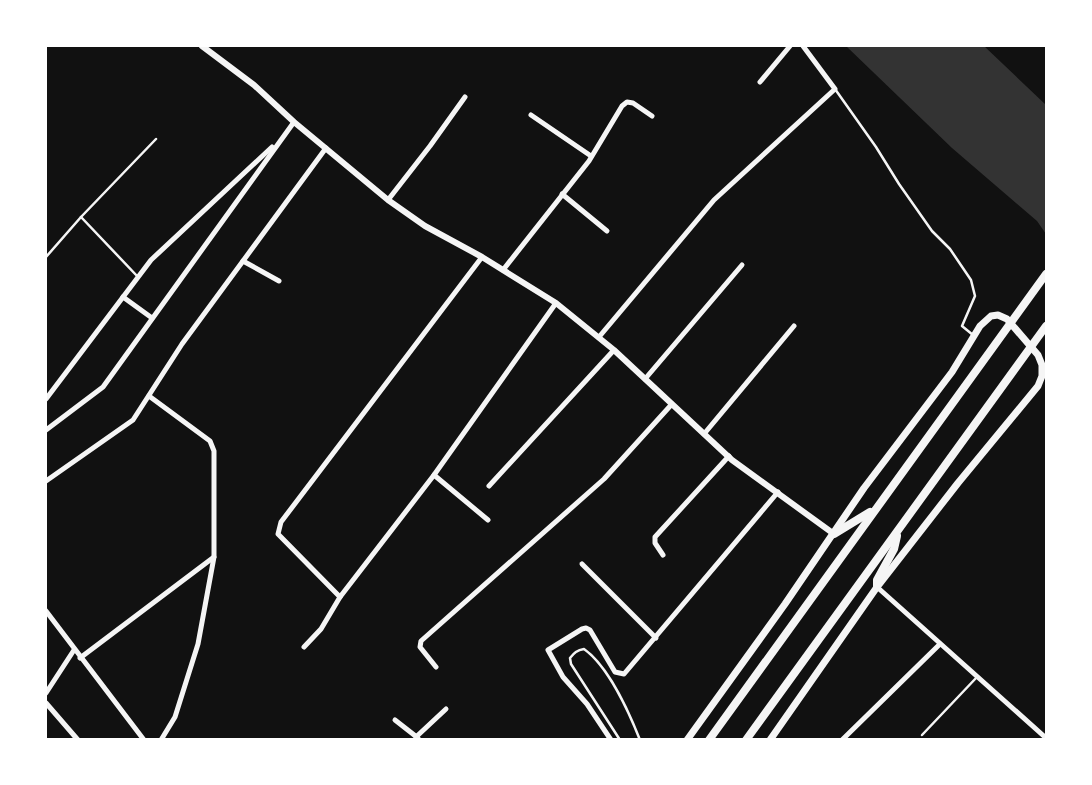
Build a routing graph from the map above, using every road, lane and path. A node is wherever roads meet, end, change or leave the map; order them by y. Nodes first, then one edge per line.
1 (202, 46) edge
2 (790, 46) edge
3 (803, 46) edge
4 (760, 82) dead end
5 (835, 89) junction
6 (465, 97) dead end
7 (531, 115) dead end
8 (652, 116) dead end
9 (294, 122) junction
10 (282, 138) junction
11 (156, 139) dead end
12 (326, 148) junction
13 (591, 156) junction
14 (562, 194) junction
15 (388, 200) junction
16 (81, 216) junction
17 (607, 231) dead end
18 (46, 257) edge
19 (482, 257) junction
20 (243, 261) junction
21 (742, 265) dead end
22 (503, 270) junction
23 (1046, 274) edge
24 (138, 277) junction
25 (279, 281) dead end
26 (123, 297) junction
27 (556, 303) junction
28 (152, 318) junction
29 (794, 326) dead end
30 (1046, 326) edge
31 (974, 336) junction
32 (599, 337) junction
33 (614, 350) junction
34 (645, 379) junction
35 (149, 396) junction
36 (46, 399) edge
37 (672, 404) junction
38 (46, 430) edge
39 (704, 434) junction
40 (729, 456) junction
41 (434, 475) junction
42 (46, 481) edge
43 (489, 486) dead end
44 (778, 492) junction
45 (874, 510) junction
46 (488, 520) dead end
47 (899, 530) junction
48 (834, 534) junction
49 (663, 555) dead end
50 (214, 557) junction
51 (582, 564) dead end
52 (877, 587) junction
53 (340, 597) junction
54 (46, 611) edge
55 (656, 638) junction
56 (940, 644) junction
57 (304, 647) dead end
58 (74, 650) junction
59 (80, 658) junction
60 (436, 667) dead end
61 (977, 677) junction
62 (46, 693) edge
63 (46, 702) edge
64 (446, 709) dead end
65 (396, 720) dead end
66 (922, 735) dead end
67 (418, 738) edge
68 (1046, 738) edge
69 (78, 740) edge
70 (144, 740) edge
71 (160, 740) edge
72 (611, 740) edge
73 (620, 740) edge
74 (640, 740) edge
75 (687, 740) edge
76 (709, 740) edge
77 (746, 740) edge
78 (770, 740) edge
79 (842, 740) edge

1 - 9 street
2 - 4 street
3 - 5 street
5 - 31 lane
5 - 32 street
6 - 15 street
7 - 13 street
8 - 13 street
9 - 10 street
9 - 12 street
10 - 24 street
10 - 28 street
11 - 16 lane
12 - 15 street
12 - 20 street
13 - 14 street
14 - 17 street
14 - 22 street
15 - 19 street
16 - 18 lane
16 - 24 lane
19 - 22 street
19 - 53 street
20 - 25 street
20 - 35 street
21 - 34 street
22 - 27 street
23 - 45 highway
24 - 26 street
26 - 28 street
26 - 36 street
27 - 32 street
27 - 41 street
28 - 38 street
29 - 39 street
30 - 47 highway
31 - 48 main road
31 - 52 main road
32 - 33 street
33 - 34 street
33 - 43 street
34 - 37 street
35 - 42 street
35 - 50 street
37 - 39 street
37 - 60 street
39 - 40 street
40 - 44 street
40 - 49 street
41 - 46 street
41 - 53 street
44 - 48 street
44 - 55 street
45 - 48 highway
45 - 76 highway
47 - 52 highway
47 - 77 highway
48 - 75 main road
50 - 59 street
50 - 71 street
51 - 55 street
52 - 56 street
52 - 78 main road
53 - 57 street
54 - 58 street
55 - 72 street
56 - 61 street
56 - 79 street
58 - 59 street
58 - 62 street
59 - 70 street
61 - 66 lane
61 - 68 street
63 - 69 street
64 - 67 street
65 - 67 street
73 - 74 lane

